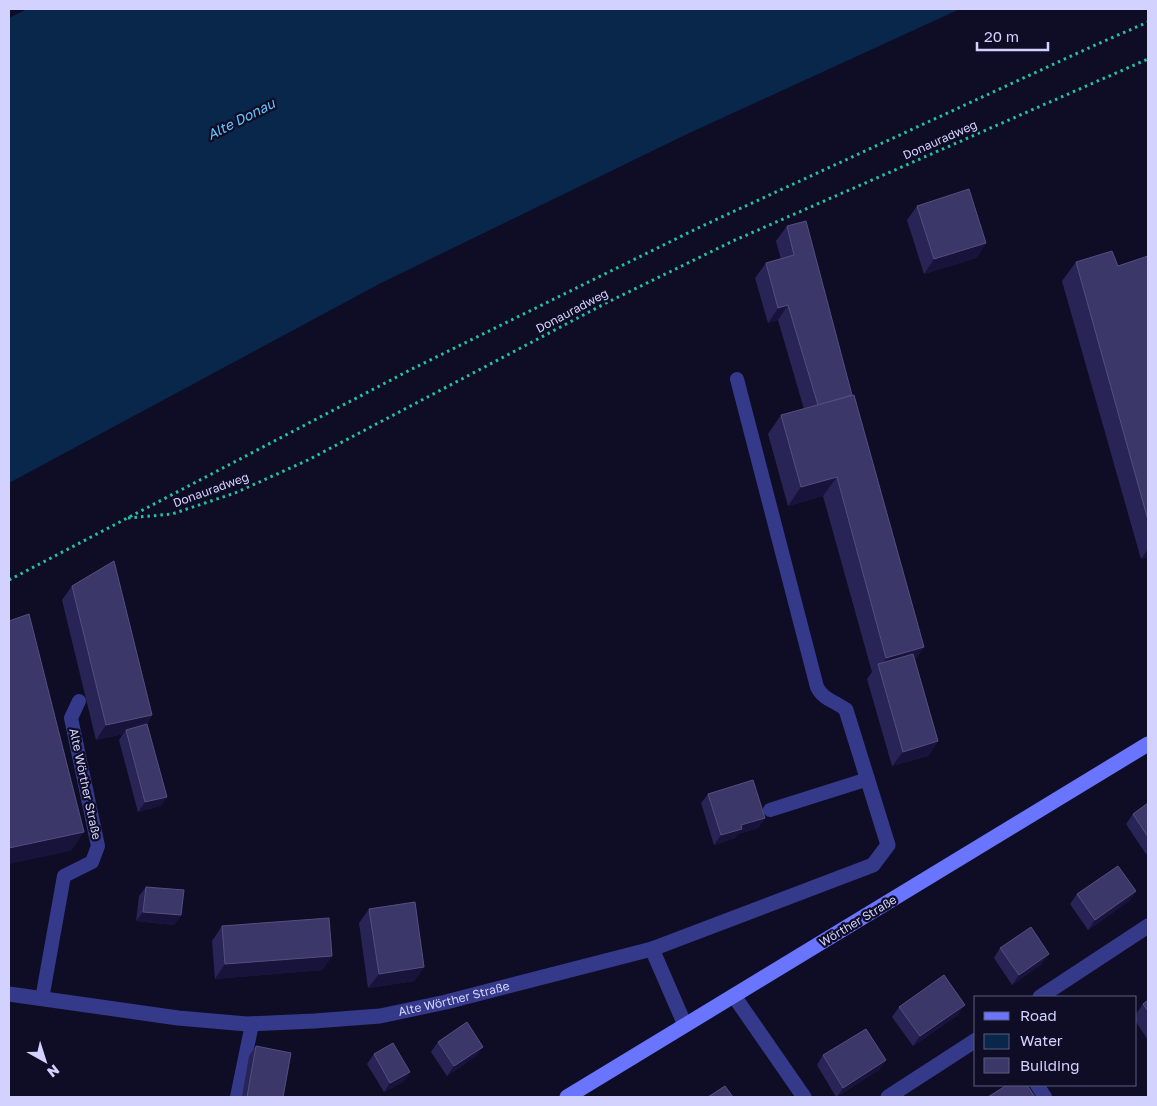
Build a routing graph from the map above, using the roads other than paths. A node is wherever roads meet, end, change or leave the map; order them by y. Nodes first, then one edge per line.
1 (737, 379) dead end
2 (79, 701) dead end
3 (846, 710) joint
4 (1148, 744) edge
5 (868, 779) junction
6 (770, 810) dead end
7 (1148, 926) edge
8 (652, 949) junction
9 (9, 994) edge
10 (734, 996) junction
11 (1042, 996) edge
12 (42, 999) junction
13 (252, 1024) junction
14 (685, 1024) junction
15 (974, 1041) edge
16 (1038, 1086) edge
17 (237, 1097) edge
18 (567, 1097) edge
19 (804, 1097) edge
20 (888, 1097) edge
21 (1045, 1097) edge

1 - 3 lane
2 - 12 lane, Alte Wörther Straße
3 - 5 street, Alte Wörther Straße
4 - 10 street, Wörther Straße
5 - 6 lane
5 - 8 street, Alte Wörther Straße
7 - 11 street
8 - 13 street, Alte Wörther Straße
8 - 14 street
9 - 12 street, Alte Wörther Straße
10 - 14 street, Wörther Straße
10 - 19 street
12 - 13 street, Alte Wörther Straße
13 - 17 lane
14 - 18 street, Wörther Straße
15 - 20 street
16 - 21 lane

